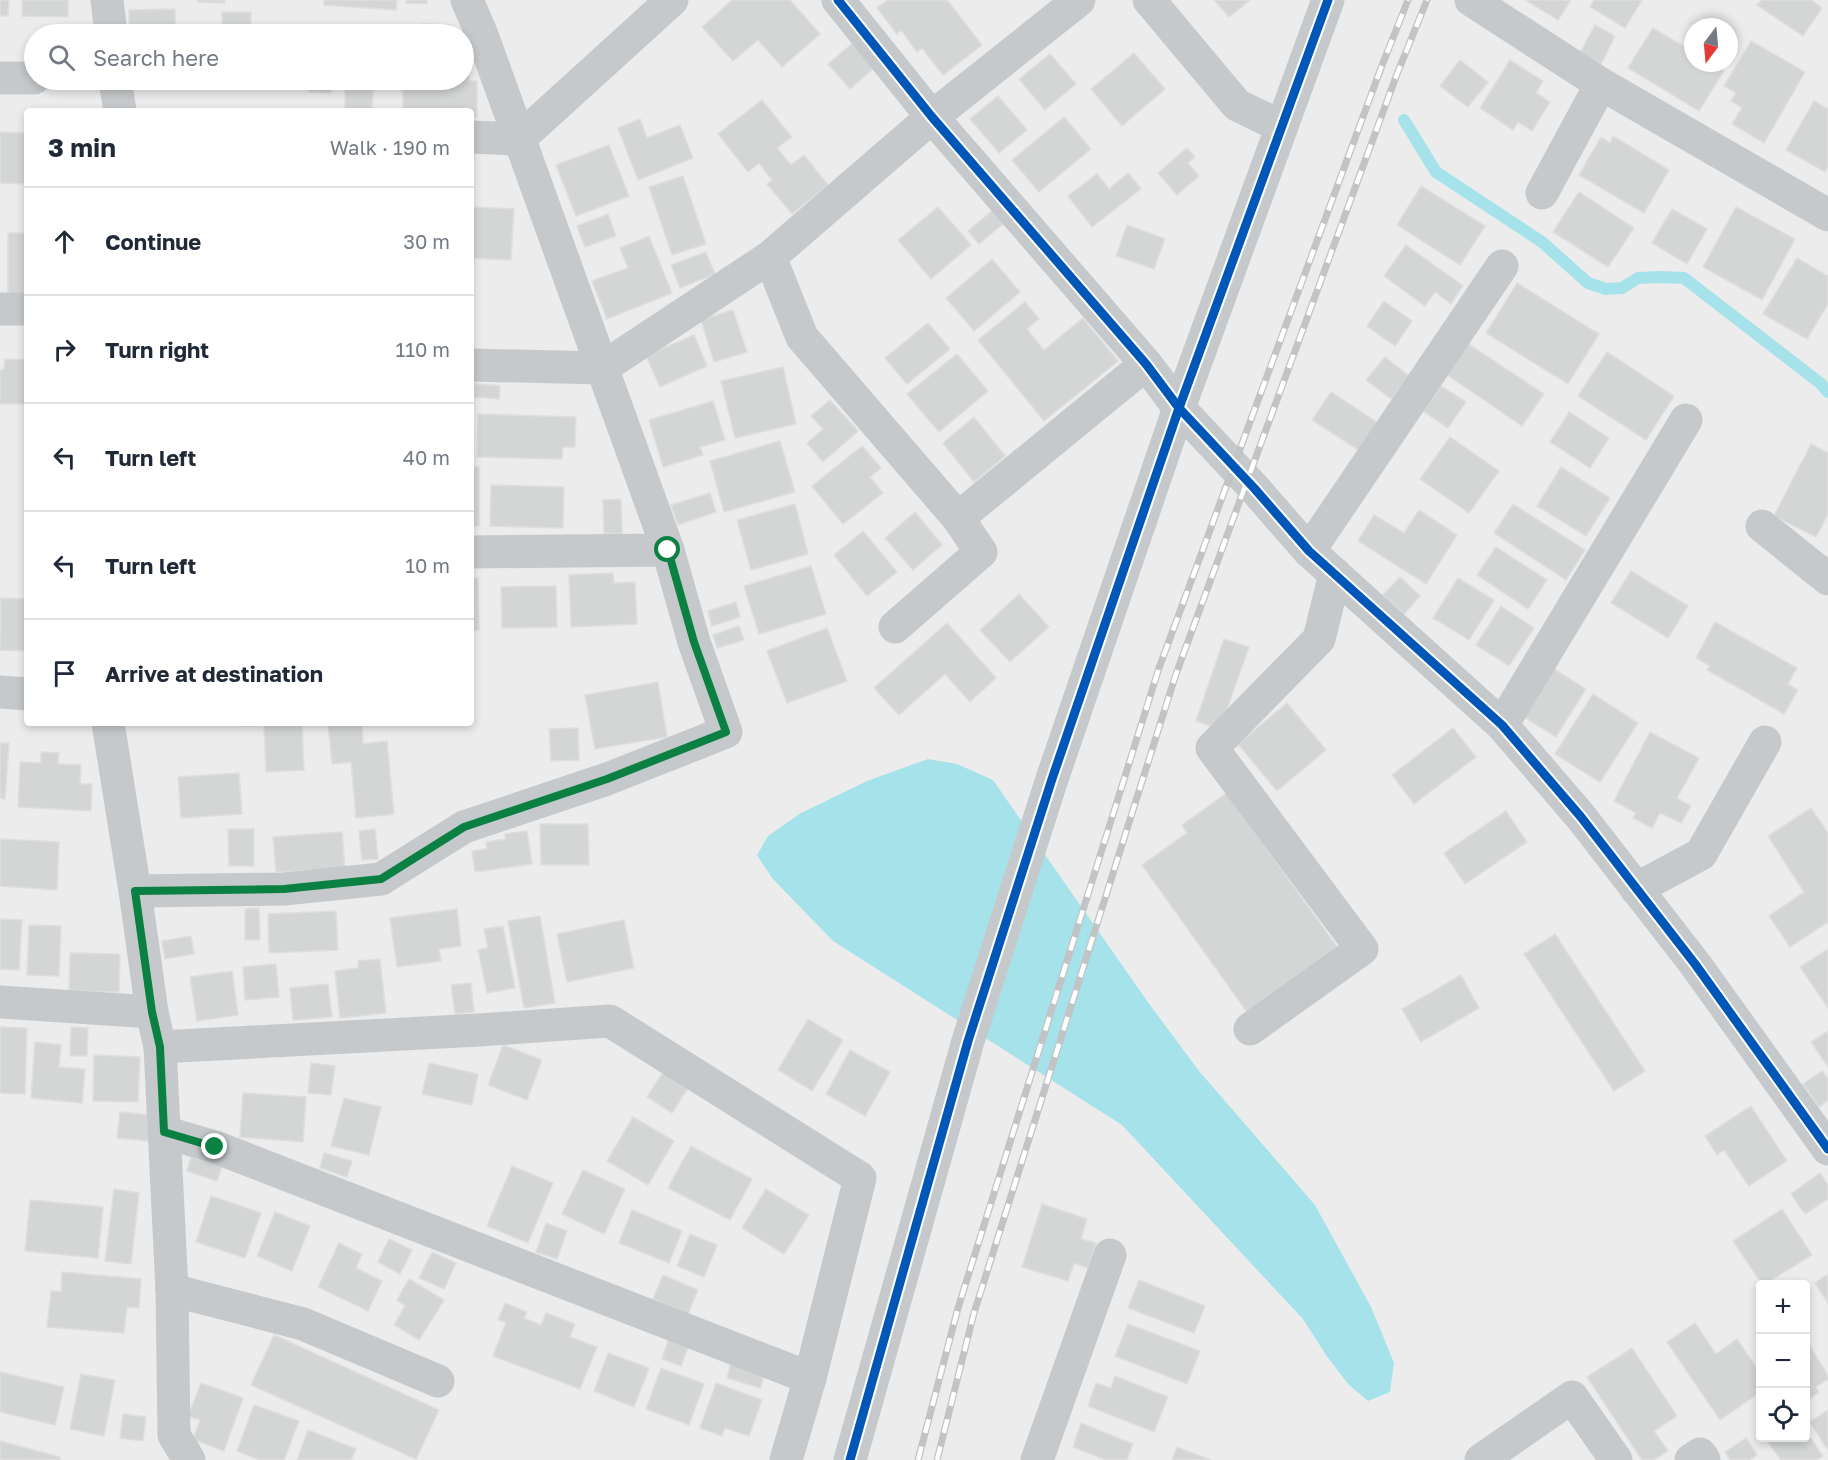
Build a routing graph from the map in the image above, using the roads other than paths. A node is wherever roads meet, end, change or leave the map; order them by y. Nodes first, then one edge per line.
1 (107, 0) edge
2 (467, 0) edge
3 (672, 0) edge
4 (838, 0) edge
5 (1079, 0) edge
6 (1149, 0) edge
7 (1328, 0) edge
8 (1473, 1) edge
9 (110, 24) edge
10 (0, 78) edge
11 (24, 78) edge
12 (1601, 84) junction
13 (117, 90) edge
14 (120, 108) edge
15 (932, 117) junction
16 (1280, 126) junction
17 (474, 137) edge
18 (519, 139) junction
19 (1542, 193) dead end
20 (1828, 215) edge
21 (770, 257) junction
22 (1502, 266) dead end
23 (0, 309) edge
24 (24, 309) edge
25 (1146, 364) junction
26 (474, 365) edge
27 (602, 368) junction
28 (1179, 408) junction
29 (1686, 420) dead end
30 (958, 518) junction
31 (1762, 526) dead end
32 (668, 550) junction
33 (1309, 551) junction
34 (474, 552) edge
35 (1335, 574) junction
36 (1828, 579) edge
37 (895, 627) dead end
38 (0, 692) edge
39 (24, 694) edge
40 (1502, 725) junction
41 (108, 726) edge
42 (1765, 742) dead end
43 (1636, 889) junction
44 (135, 891) junction
45 (0, 1002) edge
46 (152, 1012) junction
47 (1250, 1029) dead end
48 (160, 1047) junction
49 (164, 1132) junction
50 (1828, 1149) edge
51 (1110, 1255) dead end
52 (172, 1290) junction
53 (810, 1378) junction
54 (438, 1380) dead end
55 (189, 1460) edge
56 (786, 1460) edge
57 (850, 1460) edge
58 (1037, 1460) edge
59 (1481, 1460) edge
60 (1616, 1460) edge
61 (1691, 1460) edge
62 (1704, 1460) edge

1 - 9 street
2 - 18 street
3 - 18 street
4 - 15 street
5 - 15 street
6 - 16 street
7 - 16 street
8 - 12 street
10 - 11 street
12 - 19 street
12 - 20 street
13 - 14 street
15 - 21 street
15 - 25 street
16 - 28 street
17 - 18 street
18 - 27 street
21 - 27 street
21 - 30 street
22 - 33 street
23 - 24 street
25 - 28 street
25 - 30 street
26 - 27 street
27 - 32 street
28 - 33 street
28 - 57 street
29 - 40 street
30 - 37 street
31 - 36 street
32 - 34 street
32 - 44 street
33 - 35 street
35 - 40 street
35 - 47 street
38 - 39 street
40 - 43 street
41 - 44 street
42 - 43 street
43 - 50 street
44 - 46 street
45 - 46 street
46 - 48 street
48 - 49 street
48 - 53 street
49 - 52 street
49 - 53 street
51 - 58 street
52 - 54 street
52 - 55 street
53 - 56 street
59 - 60 street
61 - 62 street

